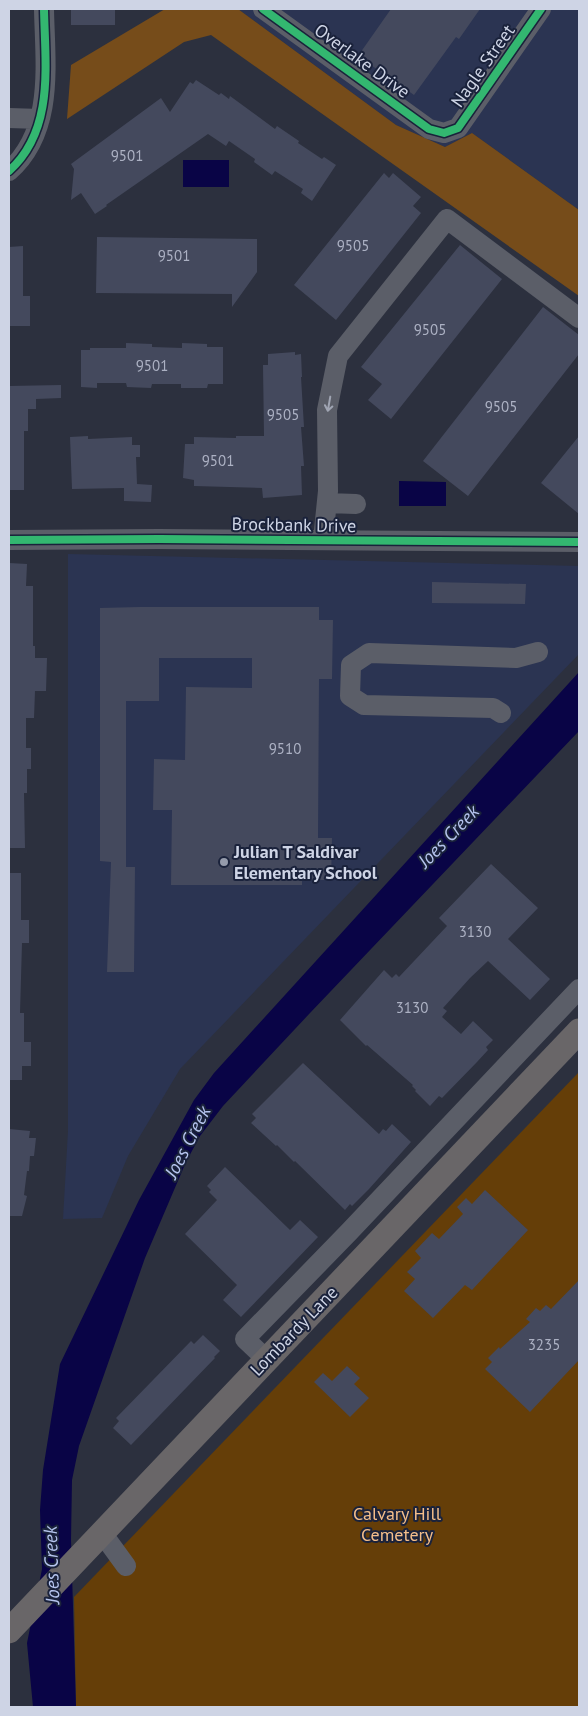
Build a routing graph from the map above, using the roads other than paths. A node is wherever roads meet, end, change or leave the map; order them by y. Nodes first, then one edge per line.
1 (44, 9) edge
2 (263, 9) edge
3 (541, 9) edge
4 (9, 118) edge
5 (40, 119) junction
6 (444, 133) joint
7 (9, 171) edge
8 (579, 318) edge
9 (327, 503) junction
10 (356, 504) dead end
11 (9, 540) edge
12 (323, 540) junction
13 (579, 542) edge
14 (538, 652) dead end
15 (501, 713) dead end
16 (579, 989) edge
17 (579, 1031) edge
18 (432, 1144) junction
19 (452, 1165) junction
20 (348, 1232) junction
21 (370, 1252) junction
22 (267, 1360) junction
23 (98, 1537) junction
24 (126, 1566) dead end
25 (9, 1630) edge

1 - 5 street
2 - 6 street, Overlake Drive
3 - 6 street, Nagle Street
4 - 5 street
5 - 7 street
8 -> 9 street
9 - 10 street
9 - 12 street
11 - 12 street, Brockbank Drive
12 - 13 street, Brockbank Drive
14 - 15 street
16 - 18 street
17 - 19 main road, Lombardy Lane
18 - 19 street
18 - 20 street
19 - 21 main road, Lombardy Lane
20 - 21 street
20 - 22 street
21 - 22 main road, Lombardy Lane
22 - 23 main road, Lombardy Lane
23 - 24 street
23 - 25 main road, Lombardy Lane

